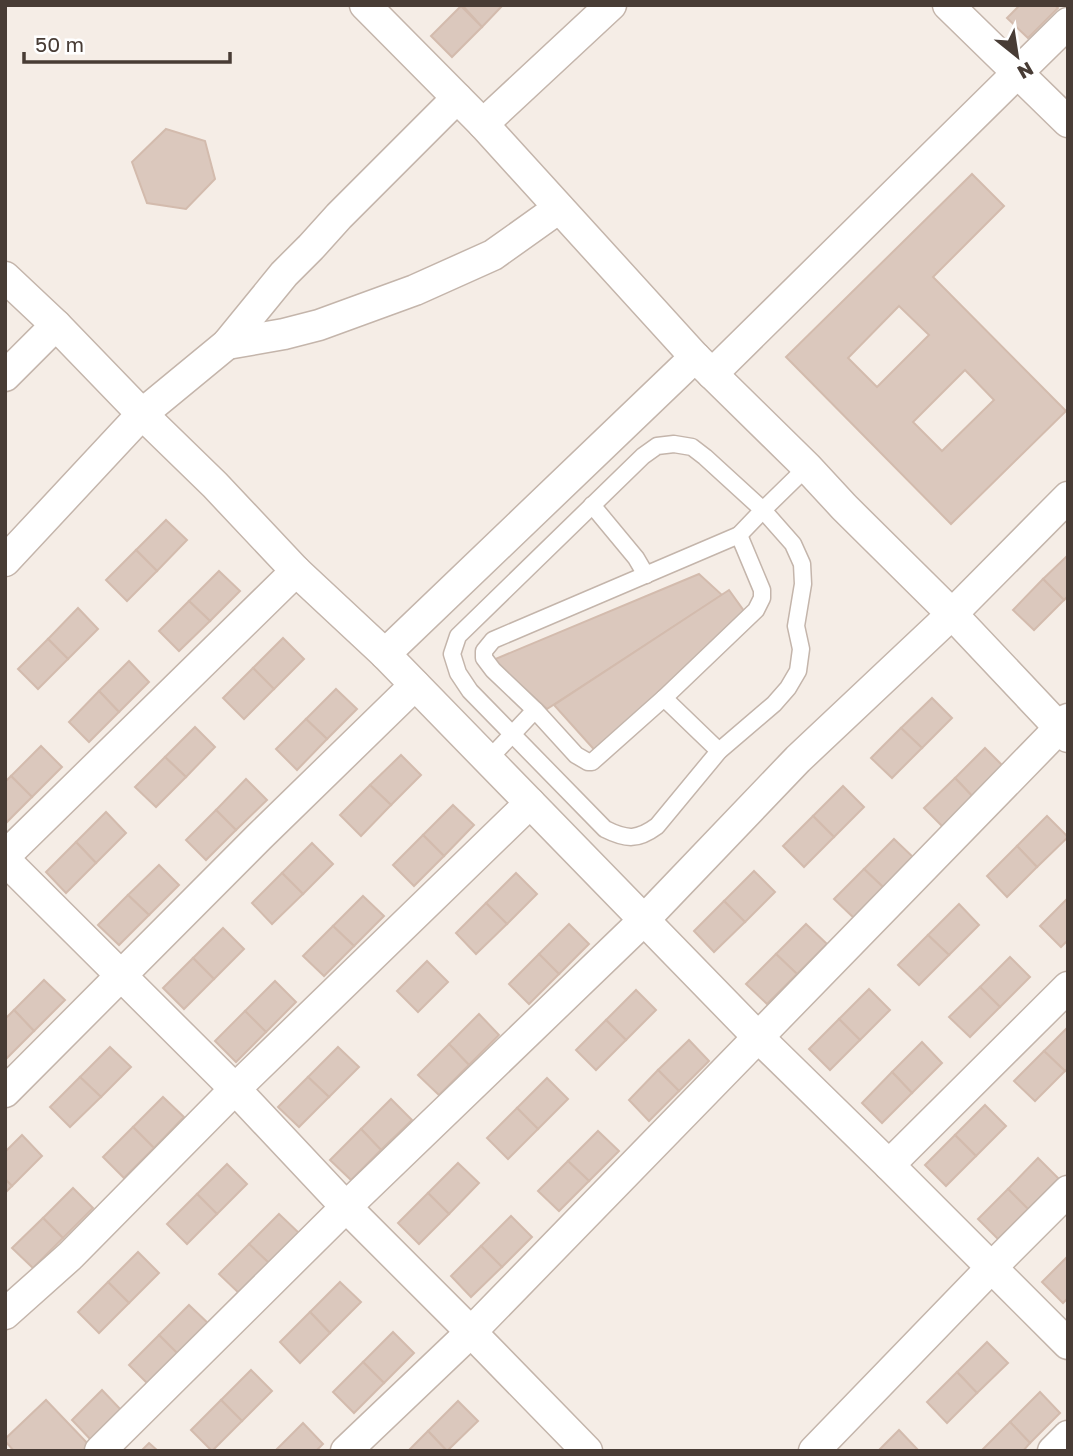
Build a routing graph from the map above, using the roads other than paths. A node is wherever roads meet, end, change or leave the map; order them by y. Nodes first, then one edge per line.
1 (365, 5) edge
2 (611, 5) edge
3 (948, 5) edge
4 (1068, 23) edge
5 (1017, 74) junction
6 (457, 98) junction
7 (1068, 122) edge
8 (483, 124) junction
9 (559, 208) junction
10 (5, 277) edge
11 (56, 325) junction
12 (227, 344) junction
13 (704, 366) junction
14 (5, 376) edge
15 (142, 414) junction
16 (807, 467) junction
17 (1068, 497) edge
18 (592, 505) junction
19 (763, 510) junction
20 (740, 535) junction
21 (5, 561) edge
22 (296, 572) junction
23 (646, 575) junction
24 (952, 614) junction
25 (385, 654) junction
26 (415, 685) junction
27 (664, 698) junction
28 (535, 710) junction
29 (1065, 728) edge
30 (513, 734) junction
31 (719, 751) junction
32 (488, 760) junction
33 (530, 803) junction
34 (5, 858) edge
35 (643, 921) junction
36 (121, 976) junction
37 (1068, 987) edge
38 (757, 1036) junction
39 (235, 1089) junction
40 (5, 1092) edge
41 (889, 1165) junction
42 (1068, 1191) edge
43 (346, 1207) junction
44 (992, 1266) junction
45 (5, 1314) edge
46 (471, 1332) junction
47 (1068, 1344) edge
48 (1068, 1436) edge
49 (580, 1448) edge
50 (100, 1451) edge
51 (346, 1451) edge
52 (814, 1451) edge
53 (1053, 1451) edge

1 - 6 street
2 - 8 street
3 - 5 street
4 - 5 street
5 - 7 street
5 - 13 street
6 - 8 street
6 - 12 street
8 - 9 street
9 - 12 street
9 - 13 street
10 - 11 street
11 - 14 street
11 - 15 street
12 - 15 street
13 - 16 street
13 - 25 street
15 - 21 street
15 - 22 street
16 - 19 lane
16 - 24 street
17 - 24 street
18 - 19 lane
18 - 23 lane
18 - 30 lane
19 - 20 lane
19 - 31 lane
20 - 23 lane
20 - 27 lane
22 - 25 street
22 - 34 street
23 - 28 lane
24 - 29 street
24 - 35 street
25 - 26 street
26 - 32 street
26 - 36 street
27 - 28 lane
27 - 31 lane
28 - 30 lane
29 - 38 street
30 - 31 lane
30 - 32 lane
32 - 33 street
33 - 35 street
33 - 39 street
34 - 36 street
35 - 38 street
35 - 43 street
36 - 39 street
36 - 40 street
37 - 41 street
38 - 41 street
38 - 46 street
39 - 43 street
39 - 45 street
41 - 44 street
42 - 44 street
43 - 46 street
43 - 50 street
44 - 47 street
44 - 52 street
46 - 49 street
46 - 51 street
48 - 53 street

